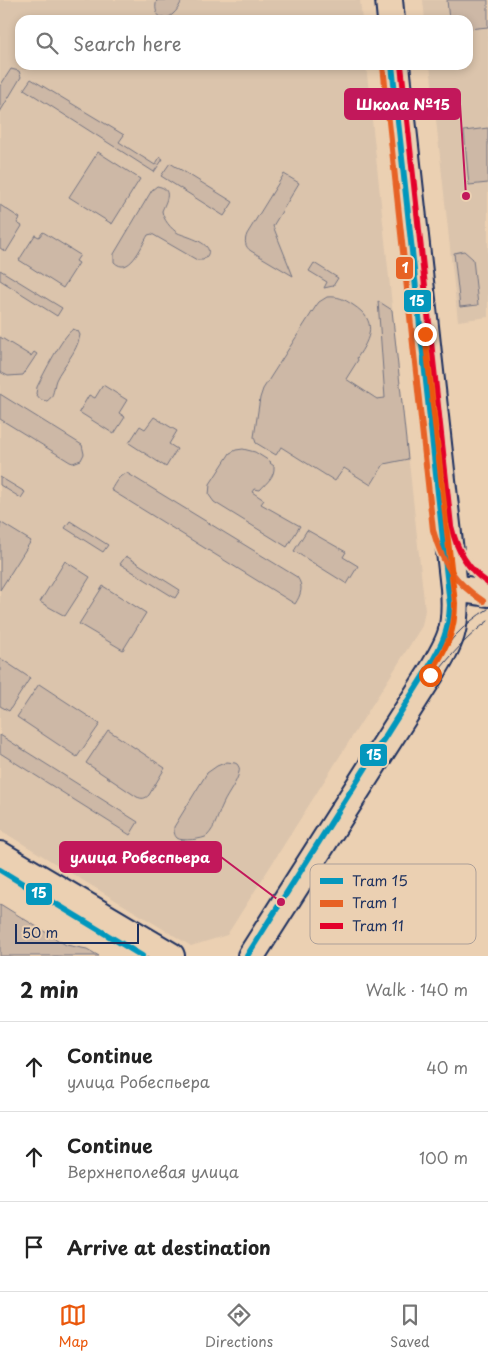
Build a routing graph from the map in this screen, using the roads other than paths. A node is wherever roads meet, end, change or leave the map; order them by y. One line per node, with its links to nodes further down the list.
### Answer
1 (389, 0): 2 (street)
2 (390, 15)
3 (397, 70): 4 (street)
4 (454, 588): 5 (street); 8 (street)
5 (488, 593)
6 (0, 854): 7 (street)
7 (171, 956)
8 (251, 956)

